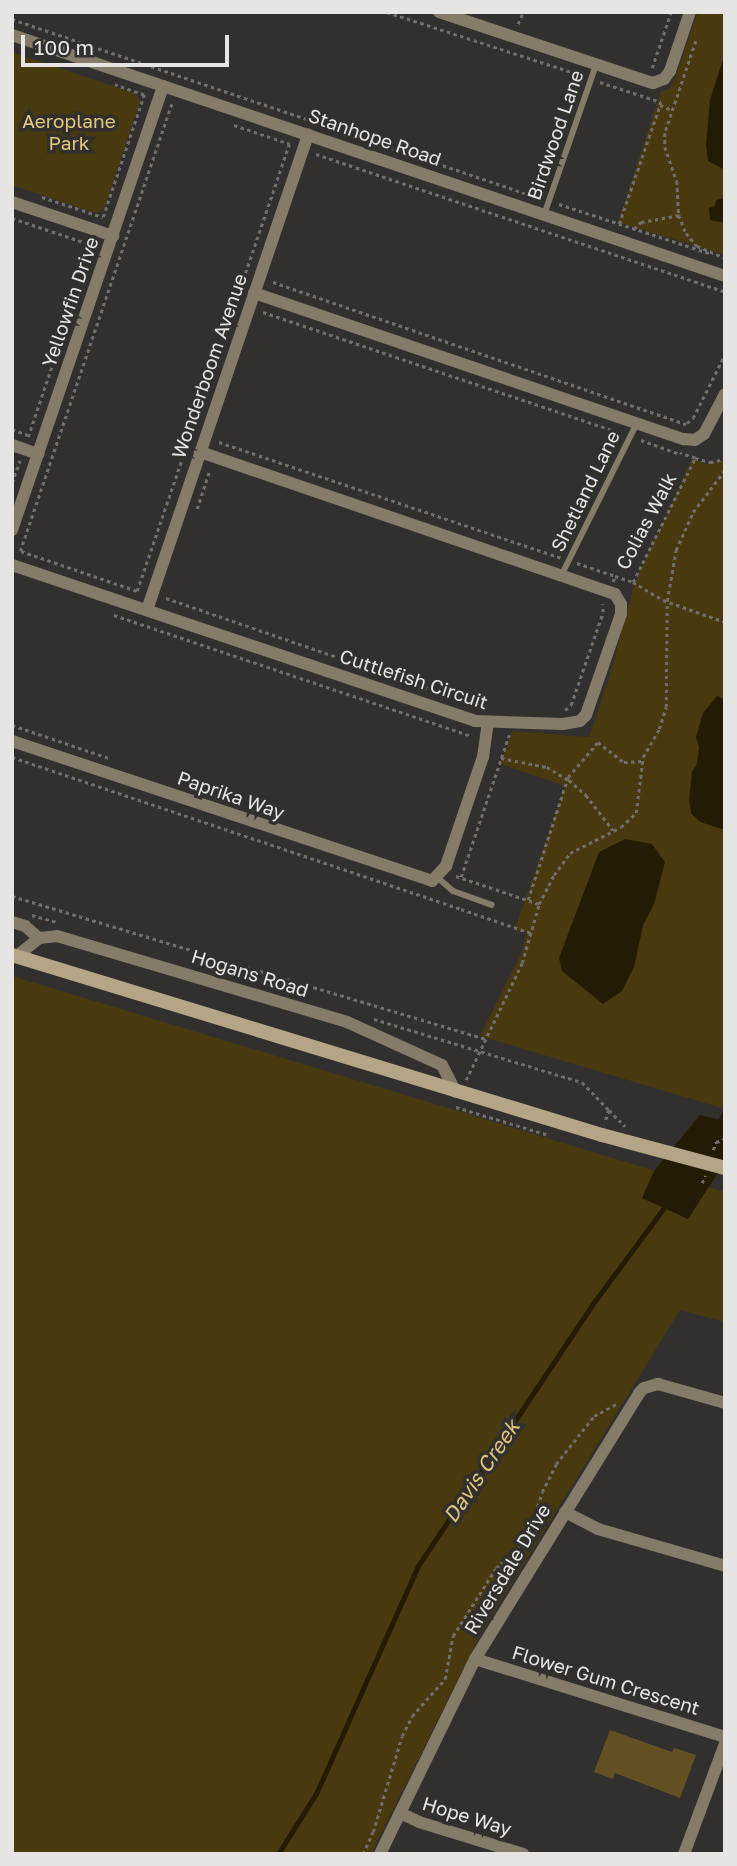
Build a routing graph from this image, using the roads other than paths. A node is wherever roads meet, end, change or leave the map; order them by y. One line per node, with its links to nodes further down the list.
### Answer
1 (439, 12): 4 (street)
2 (690, 12): 4 (street)
3 (12, 34): 5 (street, Stanhope Road)
4 (596, 65): 8 (lane, Birdwood Lane)
5 (163, 86): 6 (street, Stanhope Road); 9 (street, Yellowfin Drive)
6 (308, 135): 8 (street, Stanhope Road); 11 (street, Wonderboom Avenue)
7 (12, 202): 9 (street)
8 (544, 215): 10 (street, Stanhope Road)
9 (113, 236): 16 (street, Yellowfin Drive)
10 (725, 276)
11 (254, 293): 13 (street); 15 (street, Wonderboom Avenue)
12 (725, 394): 13 (street)
13 (637, 423): 19 (lane, Shetland Lane)
14 (18, 447): 16 (street)
15 (200, 452): 19 (street); 20 (street, Wonderboom Avenue)
16 (38, 454): 17 (street, Yellowfin Drive)
17 (12, 530)
18 (12, 565): 20 (street, Cuttlefish Circuit)
19 (562, 574): 21 (street, Cuttlefish Circuit)
20 (147, 610): 21 (street, Cuttlefish Circuit)
21 (488, 723): 23 (street)
22 (12, 741): 23 (street, Paprika Way)
23 (441, 875): 24 (lane, Paprika Way)
24 (492, 905)
25 (12, 922): 26 (street)
26 (39, 938): 27 (street); 28 (street, Hogans Road)
27 (15, 956): 28 (street)
28 (456, 1100): 29 (street, bridge)
29 (725, 1168)
30 (725, 1403): 31 (street, Riversdale Drive)
31 (565, 1512): 32 (street); 33 (street, Riversdale Drive)
32 (725, 1566)
33 (475, 1659): 34 (street, Flower Gum Crescent); 36 (street, Riversdale Drive)
34 (725, 1737)
35 (725, 1744): 39 (street)
36 (400, 1813): 37 (street, Riversdale Drive); 38 (street, Hope Way)
37 (380, 1854)
38 (523, 1854)
39 (684, 1854)

